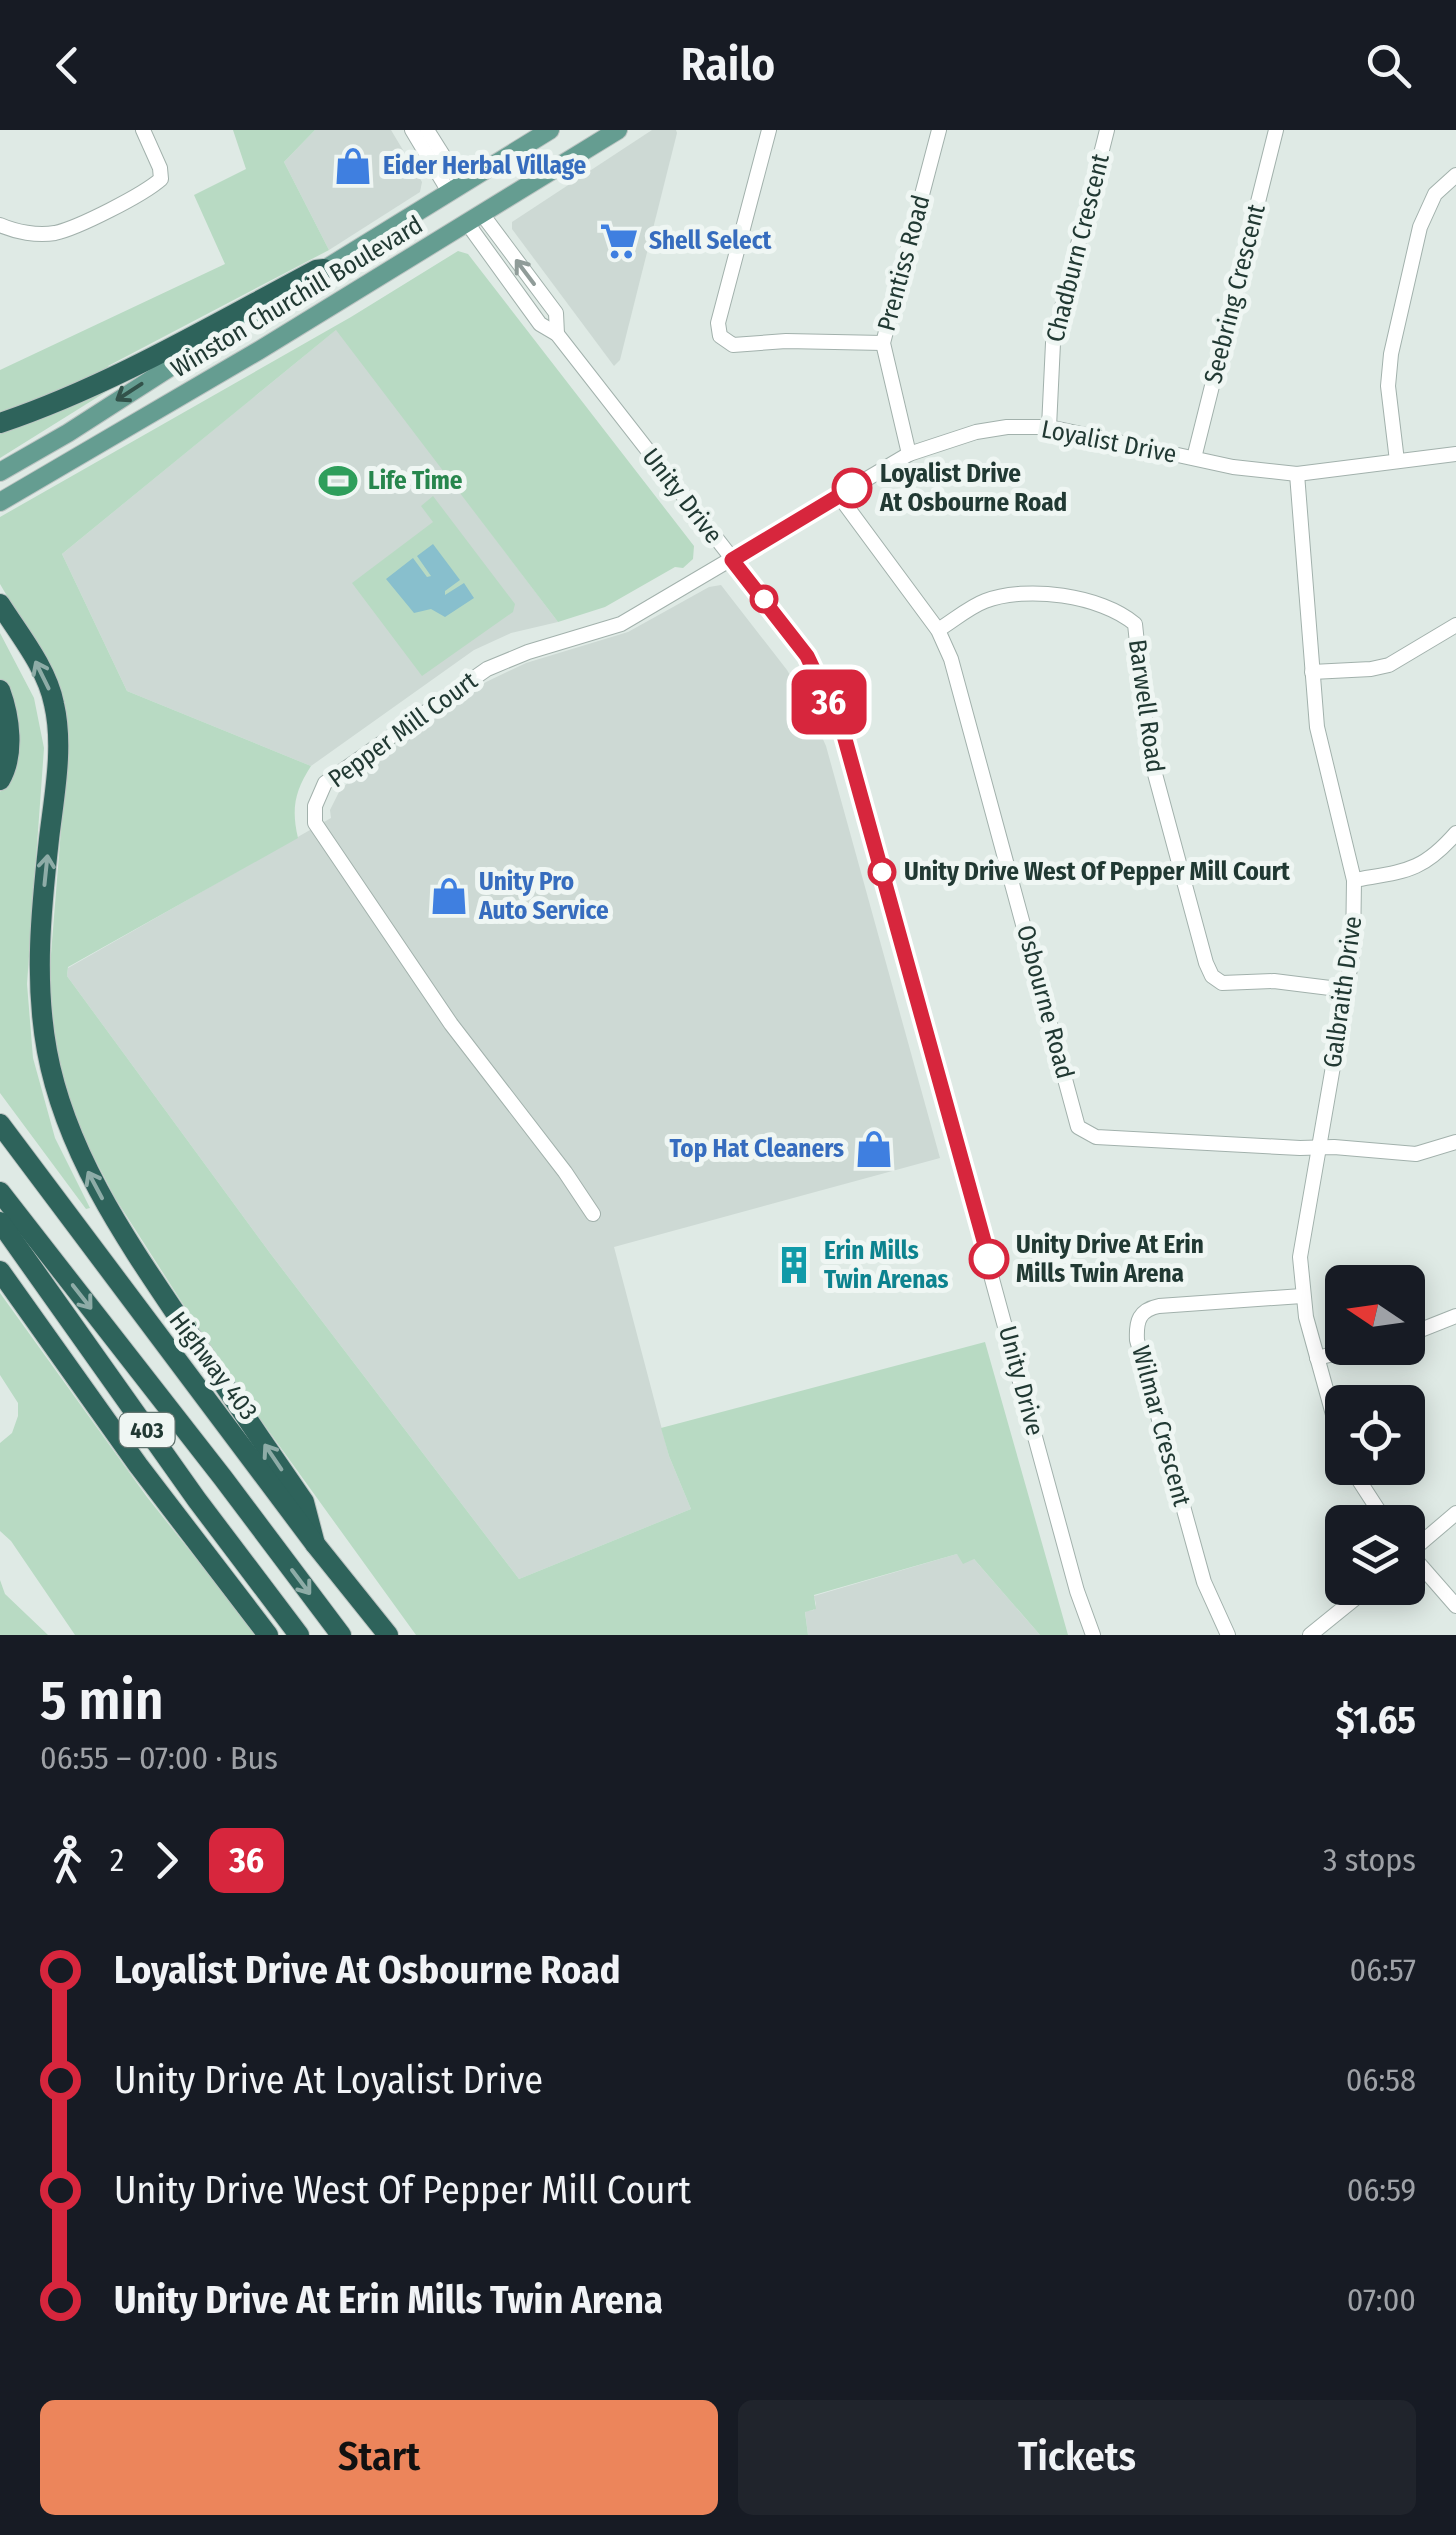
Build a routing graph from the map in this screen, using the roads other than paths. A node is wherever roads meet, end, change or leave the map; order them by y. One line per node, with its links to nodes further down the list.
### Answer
1 (143, 130): 13 (street)
2 (412, 130): 11 (street)
3 (427, 130): 11 (street)
4 (550, 130): 11 (main road, Winston Churchill Boulevard)
5 (618, 130): 12 (main road, Winston Churchill Boulevard)
6 (769, 130): 15 (street)
7 (939, 130): 15 (street, Prentiss Road)
8 (1107, 130): 17 (street, Chadburn Crescent)
9 (1276, 130): 20 (street, Seebring Crescent)
10 (1456, 174): 21 (street)
11 (455, 188): 12 (main road); 14 (main road, Winston Churchill Boulevard)
12 (474, 218): 25 (main road, Winston Churchill Boulevard); 26 (street, Unity Drive)
13 (0, 225)
14 (324, 269): 16 (highway); 22 (main road, Winston Churchill Boulevard, one-way to 22)
15 (883, 343): 18 (street, Prentiss Road)
16 (0, 423)
17 (1050, 427): 18 (street, Loyalist Drive); 20 (street, Loyalist Drive)
18 (909, 454): 24 (street, Loyalist Drive)
19 (1456, 454): 21 (street, Loyalist Drive)
20 (1194, 458): 23 (street, Loyalist Drive)
21 (1397, 462): 23 (street, Loyalist Drive)
22 (0, 472)
23 (1298, 474): 30 (street, Galbraith Drive)
24 (839, 496): 26 (street, Loyalist Drive); 29 (street, Osbourne Road)
25 (0, 502)
26 (732, 560): 40 (street, Pepper Mill Court); 59 (street, Unity Drive)
27 (0, 604): 51 (highway, one-way to 27)
28 (1456, 626): 30 (street)
29 (938, 630): 35 (street, Barwell Road); 38 (street, Osbourne Road)
30 (1312, 672): 34 (street, Galbraith Drive)
31 (0, 690): 32 (highway)
32 (0, 780)
33 (1456, 833): 34 (street)
34 (1354, 880): 35 (street, Galbraith Drive)
35 (1346, 990): 38 (street, Galbraith Drive)
36 (0, 1124): 51 (highway, Highway 403 / 403)
37 (1456, 1142): 38 (street, Osbourne Road)
38 (1319, 1147): 43 (street, Galbraith Drive)
39 (0, 1192): 57 (highway, one-way to 57)
40 (593, 1214)
41 (0, 1222): 56 (highway, 403)
42 (0, 1271): 55 (highway)
43 (1302, 1296): 47 (street, Galbraith Drive); 60 (street, Wilmar Crescent)
44 (1456, 1316): 45 (street)
45 (1425, 1328)
46 (1325, 1356): 47 (street)
47 (1318, 1358): 48 (street, Galbraith Drive)
48 (1325, 1385)
49 (1456, 1514): 50 (street)
50 (1425, 1539)
51 (315, 1544): 58 (highway, Highway 403 / 403)
52 (1425, 1572): 54 (street)
53 (1347, 1605): 61 (street)
54 (1456, 1606)
55 (268, 1635)
56 (298, 1635)
57 (341, 1635)
58 (388, 1635)
59 (1092, 1635)
60 (1228, 1635)
61 (1310, 1635)

